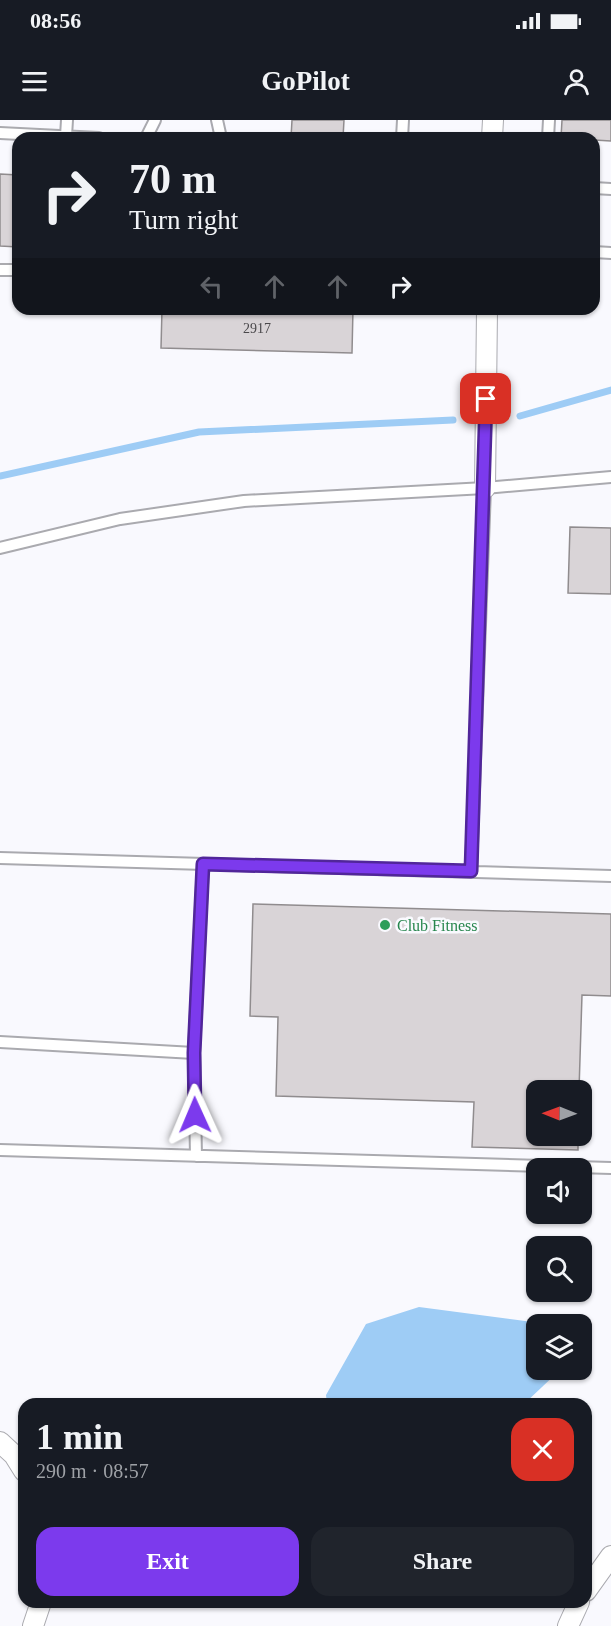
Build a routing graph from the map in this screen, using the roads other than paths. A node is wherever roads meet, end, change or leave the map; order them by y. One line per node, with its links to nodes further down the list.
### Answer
1 (487, 315): 3 (street)
2 (611, 477): 3 (lane)
3 (485, 488): 4 (lane); 7 (lane)
4 (0, 548)
5 (0, 858): 6 (lane)
6 (203, 864): 7 (lane); 10 (lane)
7 (471, 871): 8 (lane)
8 (611, 876)
9 (0, 1042): 10 (lane)
10 (194, 1053): 12 (lane)
11 (0, 1150): 12 (lane)
12 (196, 1156): 13 (lane)
13 (611, 1168)
14 (0, 1442): 15 (street)
15 (18, 1461)
16 (611, 1556): 17 (street)
17 (592, 1582)
18 (39, 1608): 20 (street)
19 (576, 1608): 21 (street)
20 (33, 1626)
21 (568, 1626)

